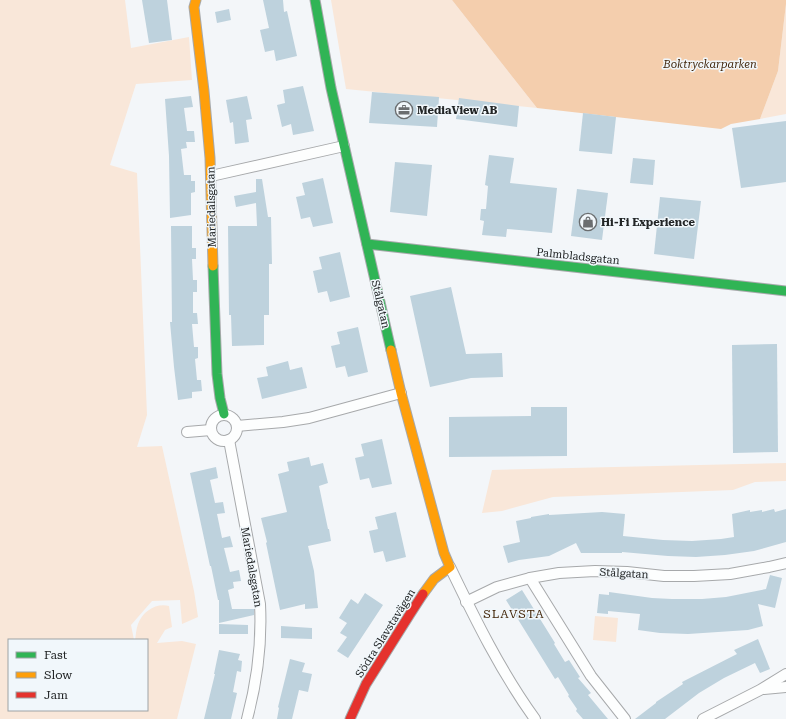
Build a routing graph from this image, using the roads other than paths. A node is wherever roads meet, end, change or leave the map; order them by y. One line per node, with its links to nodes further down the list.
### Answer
1 (196, 0): 4 (street, Mariedalsgatan)
2 (315, 0): 3 (street, Stålgatan)
3 (344, 146): 4 (street); 5 (street, Stålgatan)
4 (211, 176): 8 (street, Mariedalsgatan)
5 (367, 244): 6 (street, Palmbladsgatan); 7 (street, Stålgatan)
6 (786, 291)
7 (401, 393): 9 (street); 14 (street, Stålgatan)
8 (224, 414): 9 (street); 10 (street)
9 (237, 426): 12 (street)
10 (211, 430): 11 (street); 12 (street)
11 (187, 432)
12 (229, 440): 20 (street, Mariedalsgatan)
13 (786, 563): 15 (street, Stålgatan)
14 (450, 567): 16 (street, Stålgatan); 21 (street, Södra Slavstavägen)
15 (530, 578): 16 (street, Stålgatan); 23 (street)
16 (466, 602): 22 (street, Stålgatan)
17 (786, 674): 19 (street)
18 (786, 687): 19 (street)
19 (760, 690): 24 (street)
20 (247, 719)
21 (350, 719)
22 (535, 719)
23 (625, 719)
24 (703, 719)

